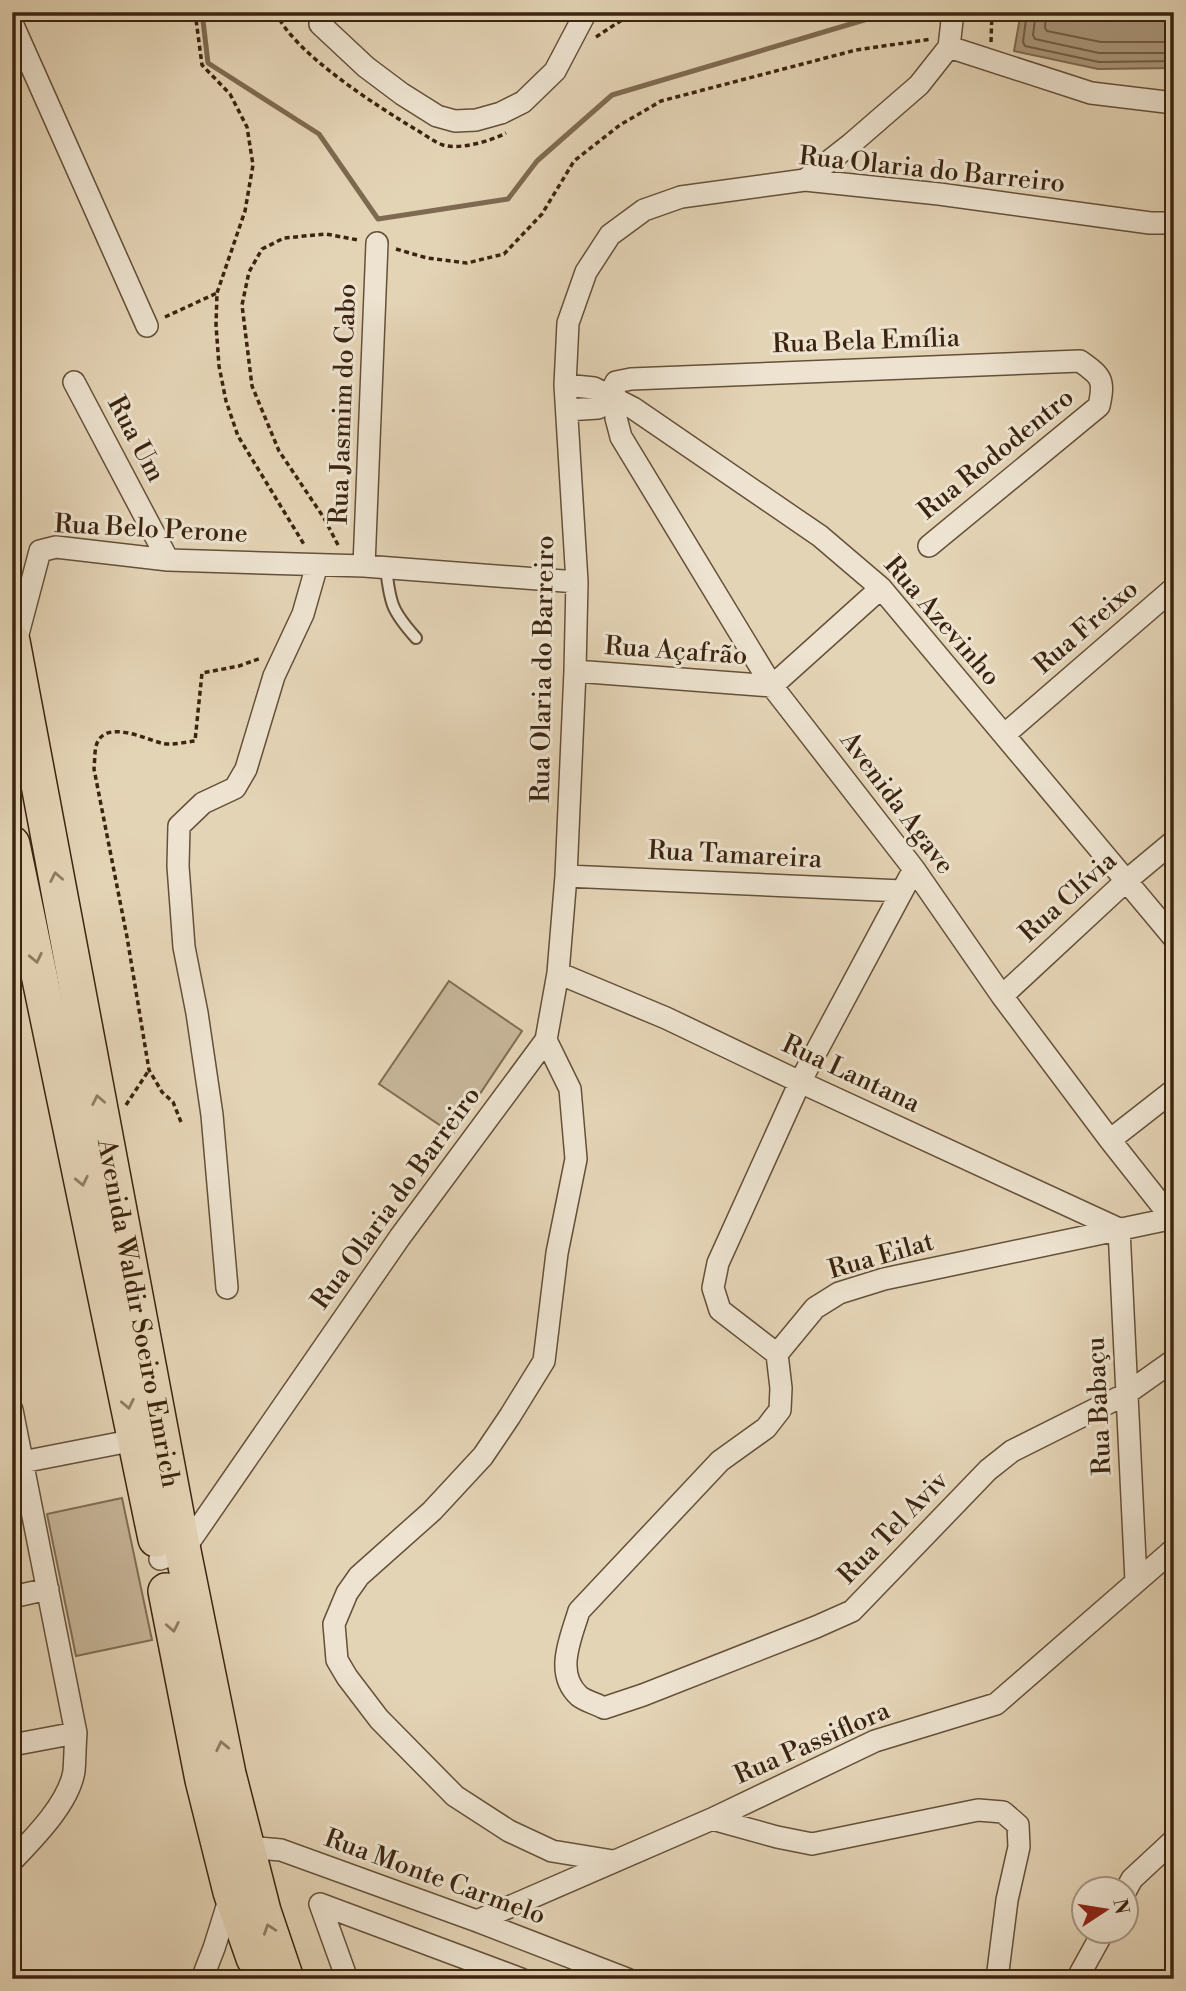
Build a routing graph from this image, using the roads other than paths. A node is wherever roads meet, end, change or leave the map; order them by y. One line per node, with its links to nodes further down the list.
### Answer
1 (586, 12): 3 (street)
2 (12, 23): 9 (street)
3 (320, 24)
4 (951, 31): 5 (street); 6 (street)
5 (1174, 103)
6 (805, 180): 7 (street, Rua Olaria do Barreiro); 11 (street, Rua Olaria do Barreiro)
7 (1174, 223)
8 (377, 243): 18 (street, Rua Jasmim do Cabo)
9 (147, 326)
10 (74, 382): 16 (street, Rua Um)
11 (565, 385): 12 (street, Rua Azevinho); 14 (street, Rua Olaria do Barreiro)
12 (615, 398): 13 (street, Rua Bela Emília); 14 (street); 21 (street, Rua Azevinho); 26 (street, Avenida Agave)
13 (1100, 406): 15 (street, Rua Rododentro)
14 (567, 410): 20 (street, Rua Olaria do Barreiro)
15 (929, 546)
16 (168, 560): 17 (street, Rua Belo Perone); 24 (street, Rua Belo Perone)
17 (317, 565): 18 (street, Rua Belo Perone); 44 (street)
18 (356, 566): 19 (street, Rua Belo Perone)
19 (386, 568): 20 (street, Rua Belo Perone); 23 (lane)
20 (577, 582): 25 (street, Rua Olaria do Barreiro)
21 (881, 588): 26 (street); 27 (street, Rua Azevinho)
22 (1174, 588): 27 (street, Rua Freixo)
23 (416, 638)
24 (13, 645): 28 (main road, Avenida Waldir Soeiro Emrich)
25 (575, 671): 26 (street, Rua Açafrão); 32 (street, Rua Olaria do Barreiro)
26 (772, 685): 31 (street, Avenida Agave)
27 (1004, 736): 33 (street, Rua Azevinho)
28 (22, 751): 52 (main road, Avenida Waldir Soeiro Emrich, one-way to 28)
29 (1174, 842): 33 (street, Rua Clívia)
30 (13, 848): 49 (main road, Avenida Waldir Soeiro Emrich, one-way to 49)
31 (914, 869): 34 (street); 37 (street, Avenida Agave)
32 (566, 876): 34 (street, Rua Tamareira); 36 (street, Rua Olaria do Barreiro)
33 (1126, 881): 35 (street, Rua Azevinho); 37 (street, Rua Clívia)
34 (902, 891): 39 (street)
35 (1174, 938)
36 (558, 973): 38 (street, Rua Olaria do Barreiro); 39 (street, Rua Lantana)
37 (1002, 996): 41 (street, Avenida Agave)
38 (546, 1040): 52 (street, Rua Olaria do Barreiro); 62 (street)
39 (800, 1082): 43 (street, Rua Lantana); 45 (street)
40 (1174, 1090): 41 (street)
41 (1110, 1140): 42 (street, Avenida Agave)
42 (1173, 1219): 43 (street, Rua Eilat)
43 (1119, 1229): 45 (street, Rua Eilat); 47 (street, Rua Babaçu)
44 (227, 1288)
45 (777, 1354): 47 (street, Rua Tel Aviv)
46 (1174, 1360): 47 (street, Rua Tel Aviv)
47 (1126, 1394): 53 (street, Rua Babaçu)
48 (12, 1410): 50 (street)
49 (135, 1440): 50 (street); 52 (main road, Avenida Waldir Soeiro Emrich)
50 (18, 1463): 54 (street)
51 (1174, 1549): 53 (street, Rua Passiflora)
52 (171, 1555): 60 (main road, Avenida Waldir Soeiro Emrich)
53 (1136, 1581): 58 (street, Rua Passiflora)
54 (48, 1589): 55 (street); 56 (street)
55 (12, 1597)
56 (76, 1733): 57 (street); 61 (street)
57 (12, 1745)
58 (712, 1819): 62 (street, Rua Passiflora); 74 (street)
59 (1174, 1840): 63 (street)
60 (234, 1851): 64 (main road, Avenida Waldir Soeiro Emrich); 65 (street, Rua Monte Carmelo); 70 (main road, Avenida Waldir Soeiro Emrich, one-way to 60)
61 (12, 1861)
62 (613, 1861): 65 (street, Rua Passiflora)
63 (1135, 1876)
64 (231, 1892): 68 (street); 69 (main road, Avenida Waldir Soeiro Emrich)
65 (477, 1922): 66 (street, Rua Monte Carmelo)
66 (537, 1944): 72 (street); 73 (street, Rua Monte Carmelo)
67 (1095, 1946): 75 (street)
68 (202, 1979)
69 (261, 1979)
70 (286, 1979)
71 (347, 1979): 72 (street)
72 (523, 1979)
73 (627, 1979)
74 (997, 1979)
75 (1077, 1979)

